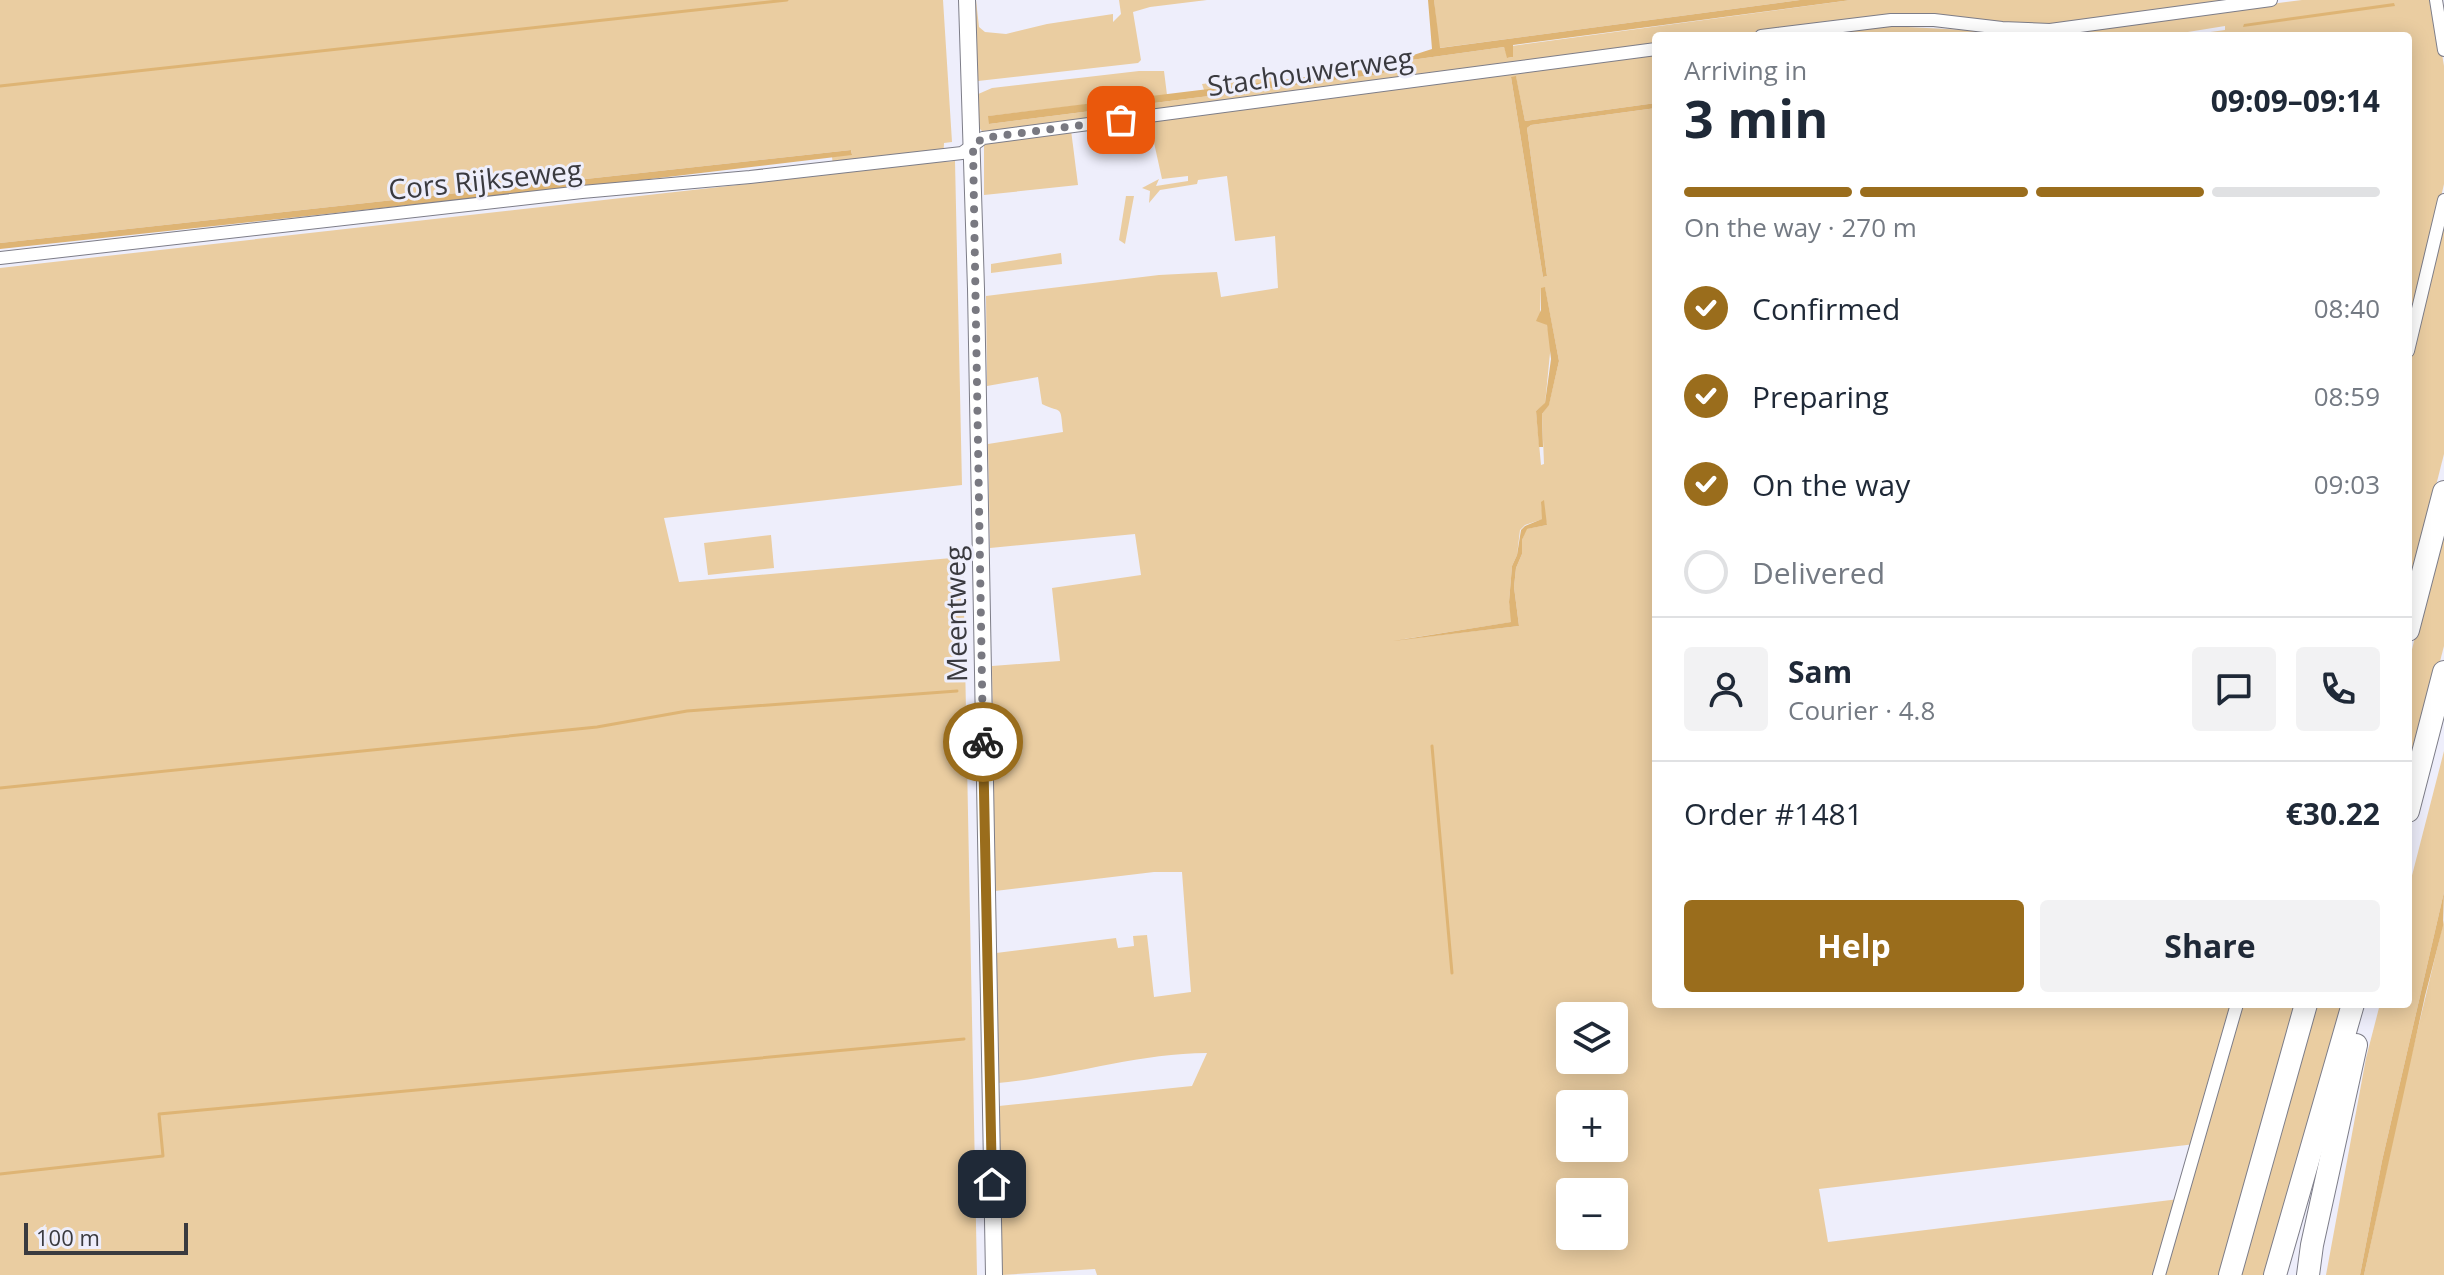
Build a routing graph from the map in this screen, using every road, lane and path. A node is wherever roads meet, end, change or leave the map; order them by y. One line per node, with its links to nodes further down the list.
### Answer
1 (967, 0): 7 (street, Meentweg)
2 (2271, 0): 4 (street)
3 (2436, 0): 6 (street)
4 (1794, 32)
5 (1652, 50): 7 (street, Stachouwerweg)
6 (2444, 50)
7 (973, 146): 9 (street, Cors Rijkseweg); 19 (street, Meentweg)
8 (2444, 200): 10 (street)
9 (0, 258)
10 (2412, 334)
11 (2444, 492): 12 (highway)
12 (2412, 615)
13 (2444, 672): 14 (highway)
14 (2412, 796)
15 (2236, 1008): 20 (street)
16 (2305, 1008): 21 (highway)
17 (2352, 1008): 22 (highway)
18 (2364, 1008): 23 (highway)
19 (994, 1275)
20 (2159, 1275)
21 (2230, 1275)
22 (2275, 1275)
23 (2308, 1275)

